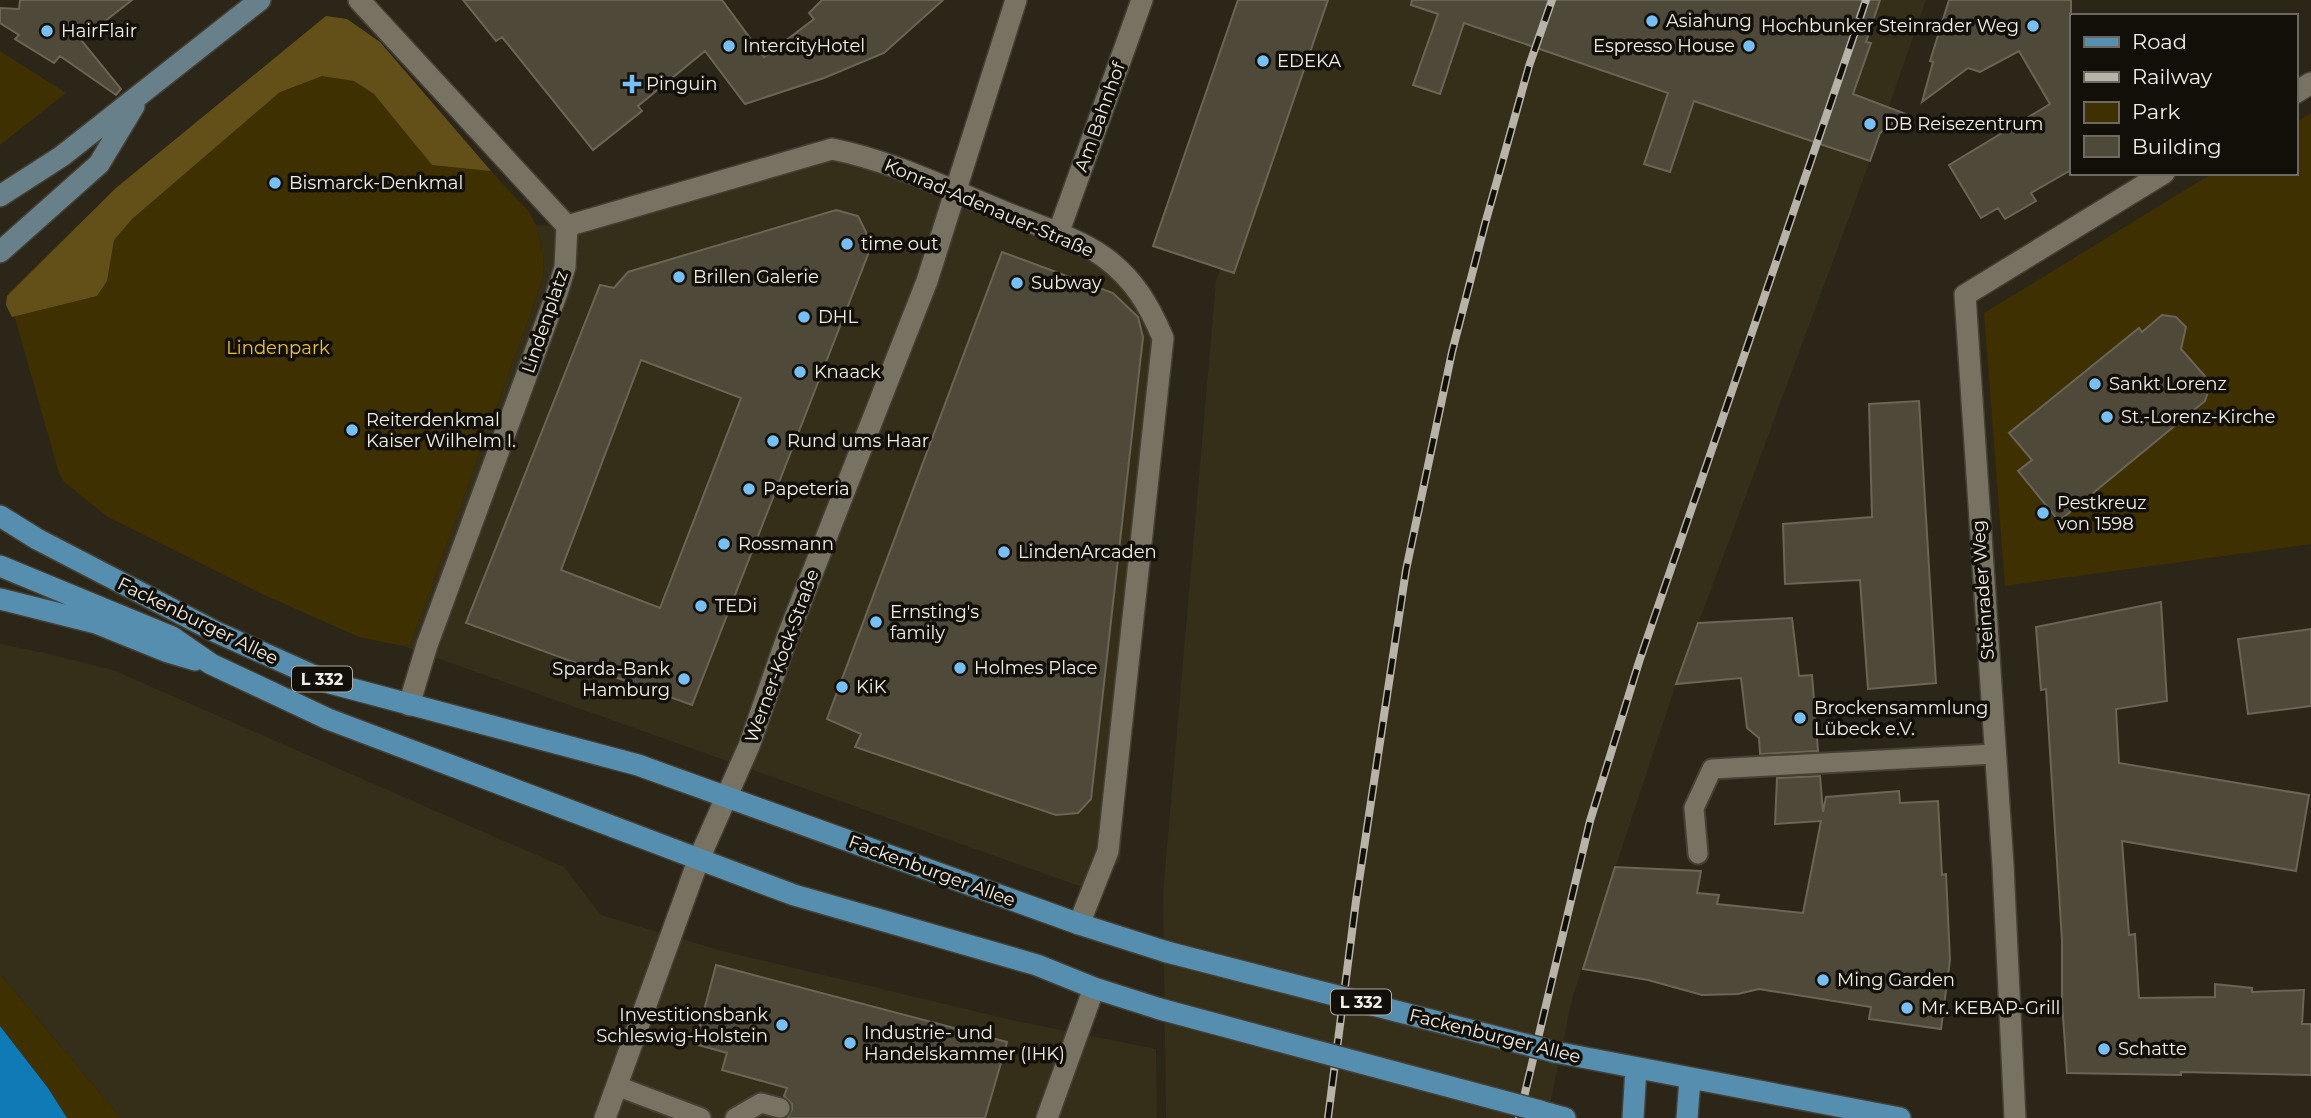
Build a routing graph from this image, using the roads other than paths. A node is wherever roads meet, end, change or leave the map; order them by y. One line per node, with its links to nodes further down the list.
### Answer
1 (260, 0): 5 (street)
2 (359, 0): 9 (street)
3 (1016, 0): 7 (street)
4 (1142, 0): 10 (street, Am Bahnhof)
5 (140, 95): 8 (street); 11 (street)
6 (2161, 175): 17 (street, Steinrader Weg)
7 (956, 192): 9 (street, Konrad-Adenauer-Straße); 10 (street, Konrad-Adenauer-Straße); 18 (street, Werner-Kock-Straße)
8 (0, 196)
9 (567, 226): 16 (street, Lindenplatz)
10 (1058, 234): 21 (street, Konrad-Adenauer-Straße)
11 (0, 251)
12 (0, 516): 16 (main road, Fackenburger Allee / L 332)
13 (0, 566): 15 (main road, Fackenburger Allee / L 332)
14 (0, 599): 15 (main road)
15 (211, 664): 20 (main road, Fackenburger Allee / L 332)
16 (409, 705): 18 (main road, Fackenburger Allee / L 332)
17 (1994, 754): 19 (lane); 35 (street, Steinrader Weg)
18 (726, 798): 20 (street, Werner-Kock-Straße); 21 (main road, Fackenburger Allee / L 332)
19 (1698, 854)
20 (698, 860): 22 (main road, Fackenburger Allee / L 332); 25 (street, Werner-Kock-Straße)
21 (1079, 924): 23 (main road, Fackenburger Allee / L 332, bridge)
22 (1094, 988): 30 (street); 31 (main road, Fackenburger Allee / L 332, bridge)
23 (1636, 1068): 24 (main road, Fackenburger Allee / L 332); 32 (main road)
24 (1690, 1079): 33 (main road); 34 (main road, Fackenburger Allee / L 332)
25 (617, 1086): 27 (street, Werner-Kock-Straße); 28 (lane)
26 (780, 1108): 29 (lane)
27 (606, 1118)
28 (701, 1118)
29 (734, 1118)
30 (1047, 1118)
31 (1564, 1118)
32 (1633, 1118)
33 (1687, 1118)
34 (1900, 1118)
35 (2015, 1118)

